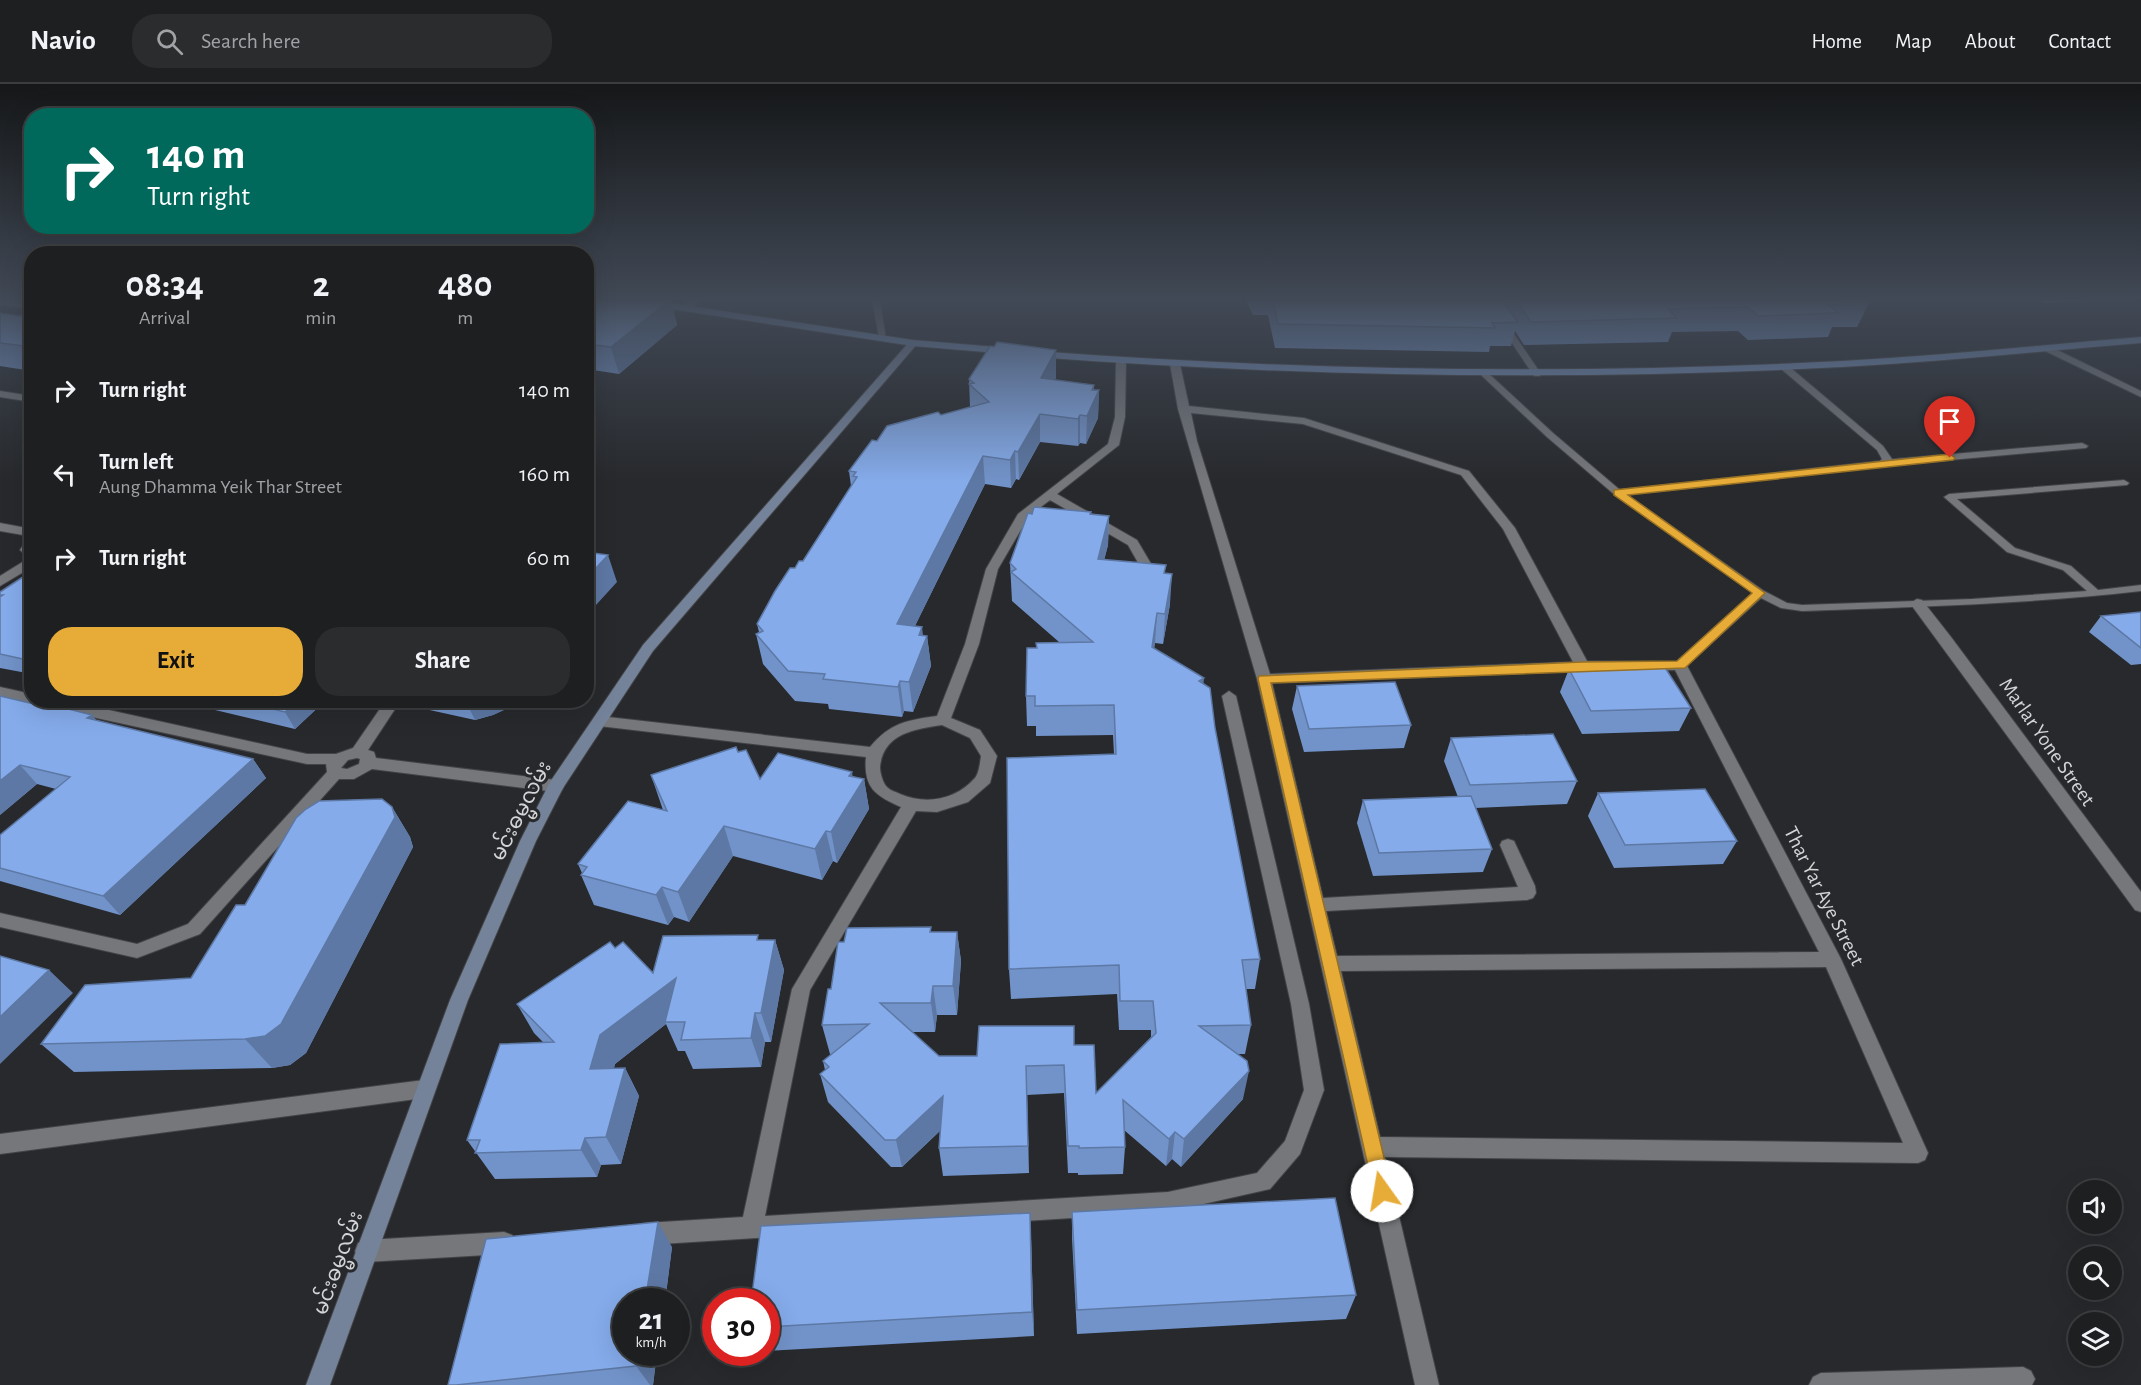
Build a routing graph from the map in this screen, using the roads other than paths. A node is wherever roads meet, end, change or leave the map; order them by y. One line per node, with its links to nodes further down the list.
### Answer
1 (898, 361): 38 (main road, မင်းဓမ္မလမ်း)
2 (1118, 361): 3 (main road)
3 (1121, 361): 7 (main road); 19 (street)
4 (1528, 361): 10 (lane)
5 (1885, 361): 8 (main road)
6 (2072, 361): 12 (lane)
7 (1174, 364): 9 (main road); 14 (street)
8 (1783, 366): 10 (main road); 16 (lane)
9 (1484, 374): 10 (main road); 18 (lane)
10 (1537, 374)
11 (0, 394): 13 (street)
12 (2141, 394)
13 (24, 398)
14 (1183, 409): 30 (street); 31 (street)
15 (2082, 446): 16 (street)
16 (1883, 463): 18 (lane)
17 (2124, 483): 27 (lane)
18 (1618, 493): 26 (lane)
19 (1048, 494): 23 (street); 37 (street)
20 (0, 527): 21 (street)
21 (24, 532)
22 (24, 566): 24 (street)
23 (1154, 579)
24 (0, 582)
25 (2141, 588): 27 (lane)
26 (1760, 593): 28 (lane); 29 (lane)
27 (2097, 594): 28 (lane)
28 (1917, 603): 46 (street, Marlar Yone Street)
29 (1680, 665): 30 (street); 48 (street, Thar Yar Aye Street)
30 (1582, 666): 31 (street)
31 (1264, 679): 45 (street)
32 (0, 692): 34 (street)
33 (1229, 696): 53 (street)
34 (24, 697)
35 (75, 708): 41 (street)
36 (390, 708): 40 (street)
37 (943, 720): 39 (street); 43 (street)
38 (598, 721): 39 (street); 42 (main road, မင်းဓမ္မလမ်း)
39 (874, 753): 43 (street)
40 (363, 758): 41 (street); 42 (street)
41 (337, 766): 47 (street)
42 (556, 786): 50 (main road, မင်းဓမ္မလမ်း)
43 (911, 805): 53 (street)
44 (1508, 845): 45 (street)
45 (1316, 905): 49 (street)
46 (2141, 905)
47 (0, 920)
48 (1832, 959): 49 (street); 52 (street, Thar Yar Aye Street)
49 (1330, 964): 52 (street)
50 (424, 1089): 51 (street); 56 (main road, မင်းဓမ္မလမ်း)
51 (0, 1144)
52 (1372, 1147): 59 (street)
53 (752, 1227): 54 (street)
54 (624, 1235)
55 (518, 1242): 56 (street)
56 (366, 1251): 58 (main road, မင်းဓမ္မလမ်း)
57 (2023, 1379): 60 (street)
58 (318, 1385)
59 (1427, 1385)
60 (1821, 1385)

